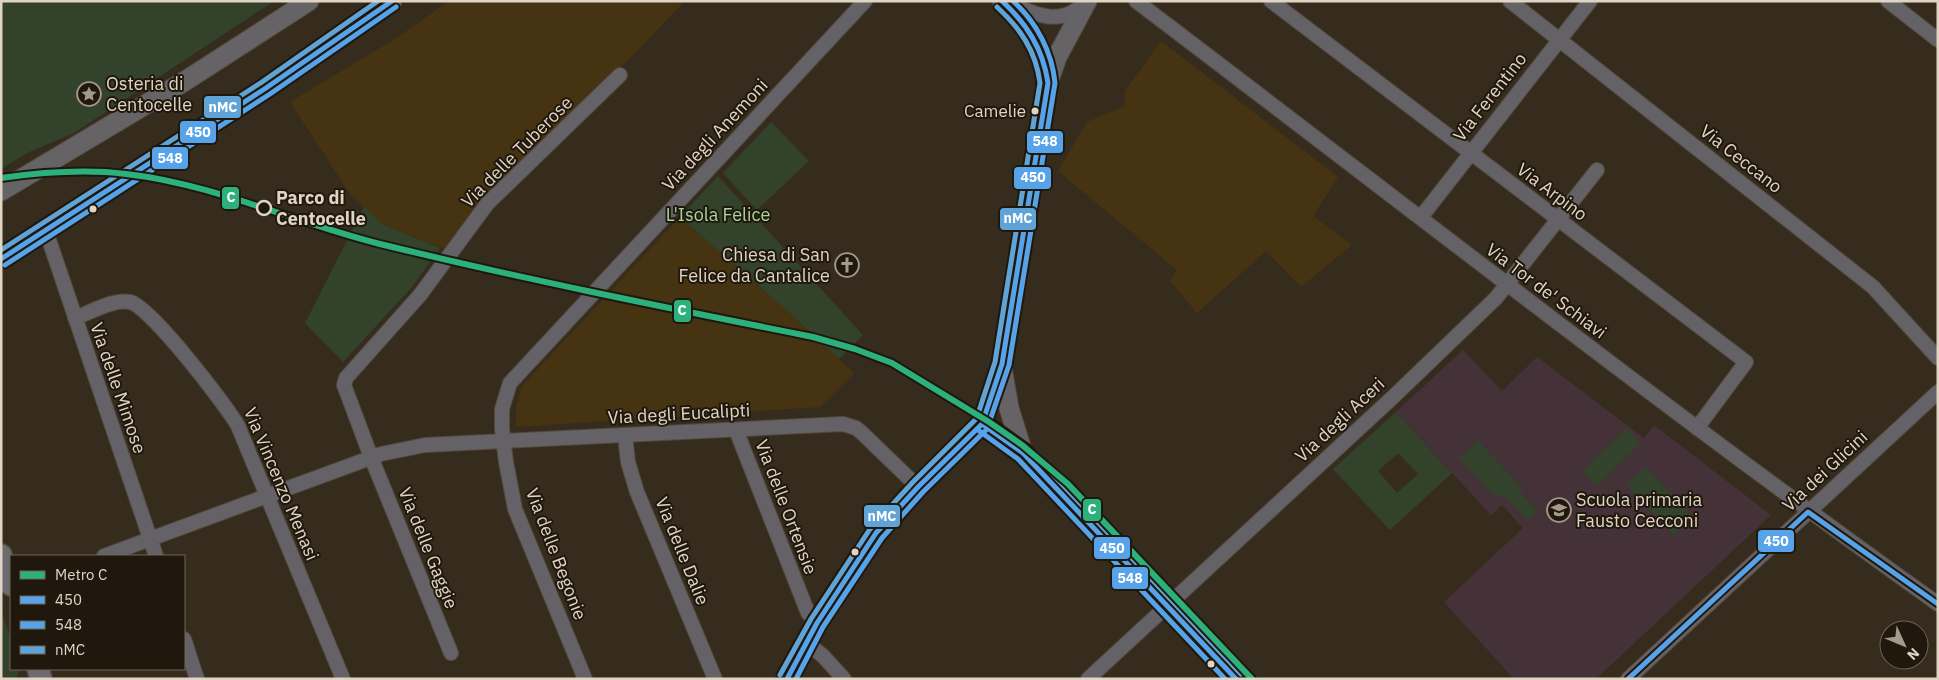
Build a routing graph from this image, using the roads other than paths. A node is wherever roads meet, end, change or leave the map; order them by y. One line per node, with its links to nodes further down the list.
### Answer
1 (308, 1): 18 (street)
2 (392, 1): 21 (street)
3 (865, 1): 32 (street, Via degli Anemoni)
4 (1002, 1): 15 (street)
5 (1006, 1): 11 (street)
6 (1136, 1): 19 (street, Via Tor de' Schiavi)
7 (1271, 1): 16 (street, Via Arpino)
8 (1510, 1): 12 (street, Via Ceccano)
9 (1590, 1): 12 (street, Via Ferentino)
10 (1888, 1): 13 (street)
11 (1084, 6): 15 (street)
12 (1560, 39): 16 (street, Via Ferentino); 25 (street, Via Ceccano)
13 (1938, 40)
14 (620, 75): 34 (street, Via delle Tuberose)
15 (1048, 83): 26 (street)
16 (1470, 154): 19 (street, Via Ferentino); 20 (street, Via Arpino)
17 (1596, 170): 20 (street, Via degli Aceri)
18 (1, 192)
19 (1421, 217): 23 (street, Via Tor de' Schiavi)
20 (1558, 220): 23 (street, Via degli Aceri); 29 (street, Via Arpino)
21 (46, 231): 22 (street); 24 (street, Via delle Mimose)
22 (1, 259)
23 (1507, 286): 29 (street, Via Tor de' Schiavi); 44 (street, Via degli Aceri)
24 (75, 318): 36 (street, Via Vincenzo Menasi); 38 (street, Via delle Mimose)
25 (1938, 358)
26 (1002, 364): 28 (street); 33 (street)
27 (1938, 392): 37 (street, Via dei Glicini)
28 (982, 424): 33 (street); 35 (street)
29 (1697, 428): 37 (street, Via Tor de' Schiavi)
30 (736, 430): 31 (street, Via degli Eucalipti); 35 (street, Via degli Eucalipti); 45 (street, Via delle Ortensie)
31 (625, 434): 32 (street, Via degli Eucalipti); 53 (street, Via delle Dalie)
32 (502, 441): 34 (street, Via degli Eucalipti); 52 (street, Via delle Begonie)
33 (1023, 453): 44 (street)
34 (371, 457): 36 (street, Via degli Eucalipti); 48 (street, Via delle Gaggie)
35 (918, 487): 45 (street)
36 (266, 496): 38 (street, Via degli Eucalipti); 51 (street, Via Vincenzo Menasi)
37 (1808, 512): 43 (street, Via Tor de' Schiavi); 49 (street, Via dei Glicini)
38 (150, 539): 40 (street, Via degli Eucalipti); 41 (street, Via delle Mimose)
39 (1, 555): 42 (main road)
40 (107, 555)
41 (156, 555)
42 (10, 582)
43 (1938, 604)
44 (1168, 605): 56 (street, Via degli Aceri); 57 (street)
45 (817, 623): 47 (street)
46 (185, 642): 50 (street)
47 (807, 643): 54 (street); 55 (street)
48 (451, 653)
49 (1633, 677)
50 (197, 679)
51 (343, 679)
52 (585, 679)
53 (714, 679)
54 (787, 679)
55 (844, 679)
56 (1088, 679)
57 (1236, 679)

